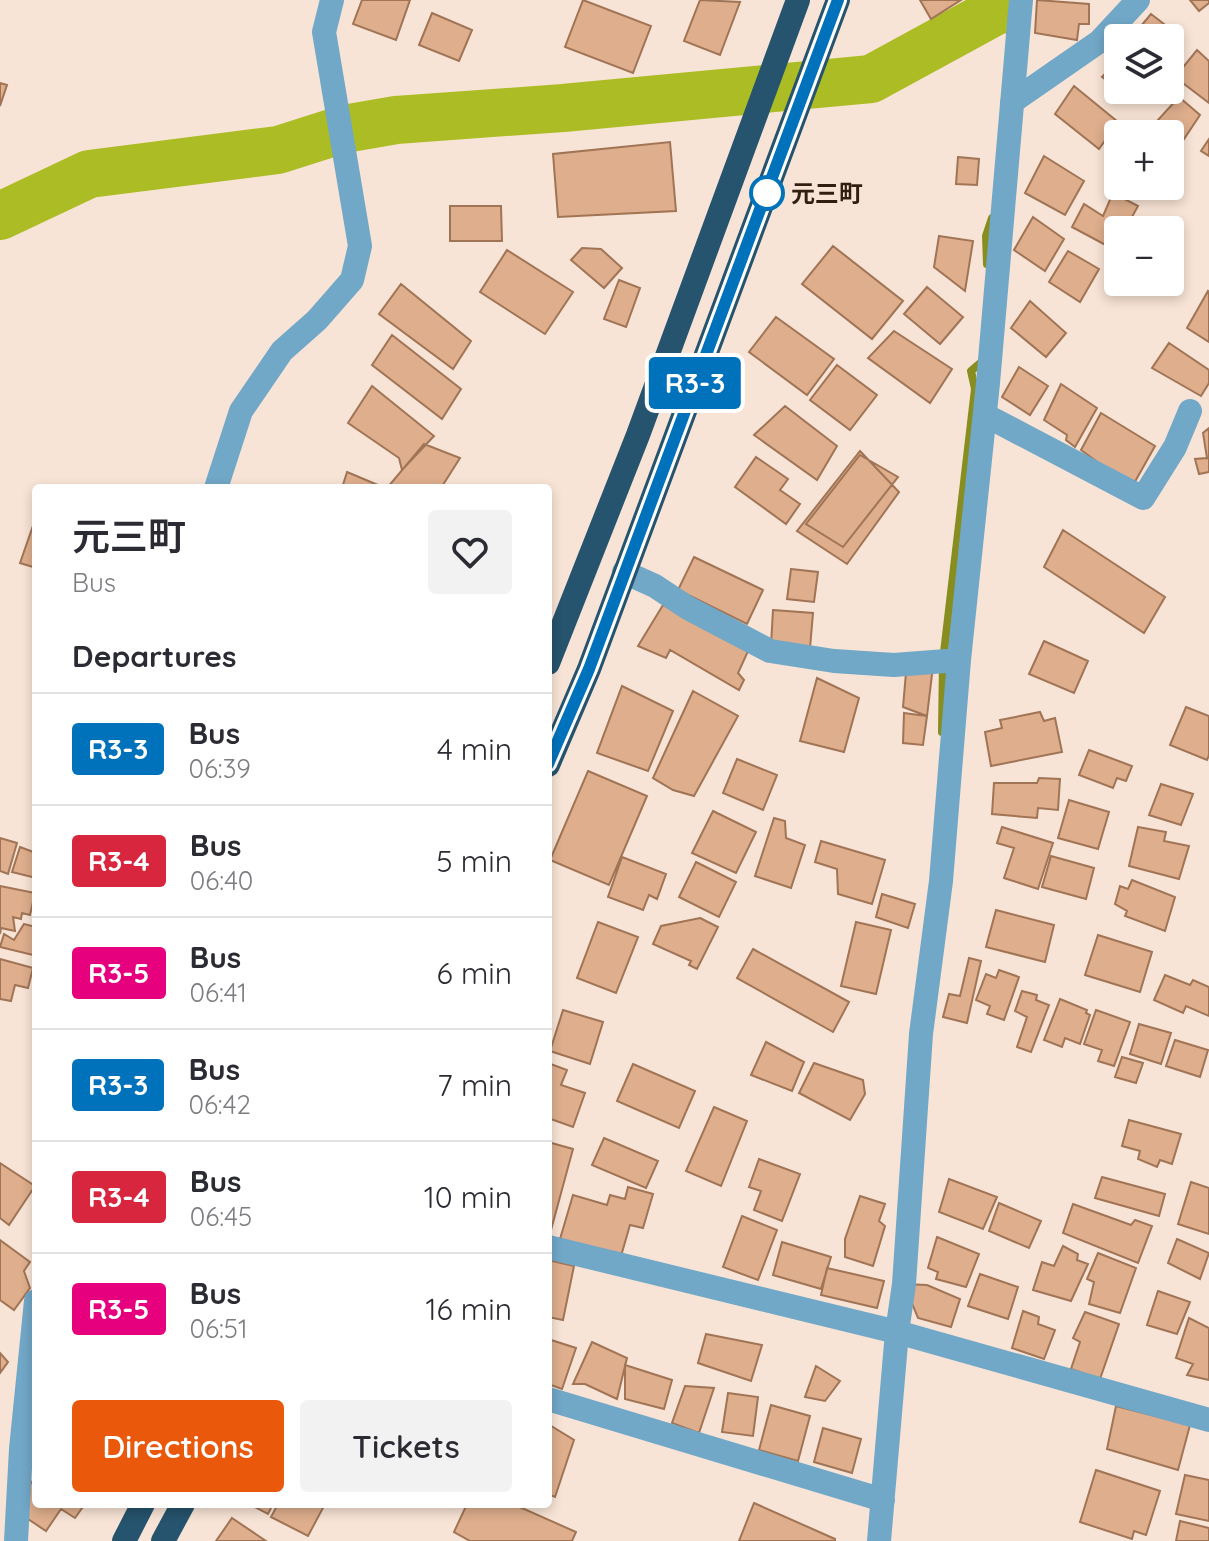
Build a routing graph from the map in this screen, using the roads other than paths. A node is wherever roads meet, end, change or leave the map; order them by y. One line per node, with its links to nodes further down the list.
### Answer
1 (332, 0): 9 (street)
2 (798, 0): 11 (highway)
3 (838, 0): 10 (highway)
4 (1021, 0): 6 (street)
5 (1138, 0): 6 (street)
6 (1012, 102): 8 (street)
7 (1190, 411): 8 (street)
8 (985, 415): 12 (street)
9 (217, 484)
10 (624, 572): 12 (street); 13 (highway)
11 (552, 653)
12 (959, 660): 15 (street)
13 (552, 756)
14 (552, 1248): 15 (street)
15 (897, 1332): 18 (street); 19 (street)
16 (32, 1340): 22 (street)
17 (552, 1400): 19 (street)
18 (1209, 1420)
19 (883, 1500): 25 (street)
20 (141, 1508): 23 (highway)
21 (181, 1508): 24 (highway)
22 (16, 1541)
23 (124, 1541)
24 (163, 1541)
25 (879, 1541)

